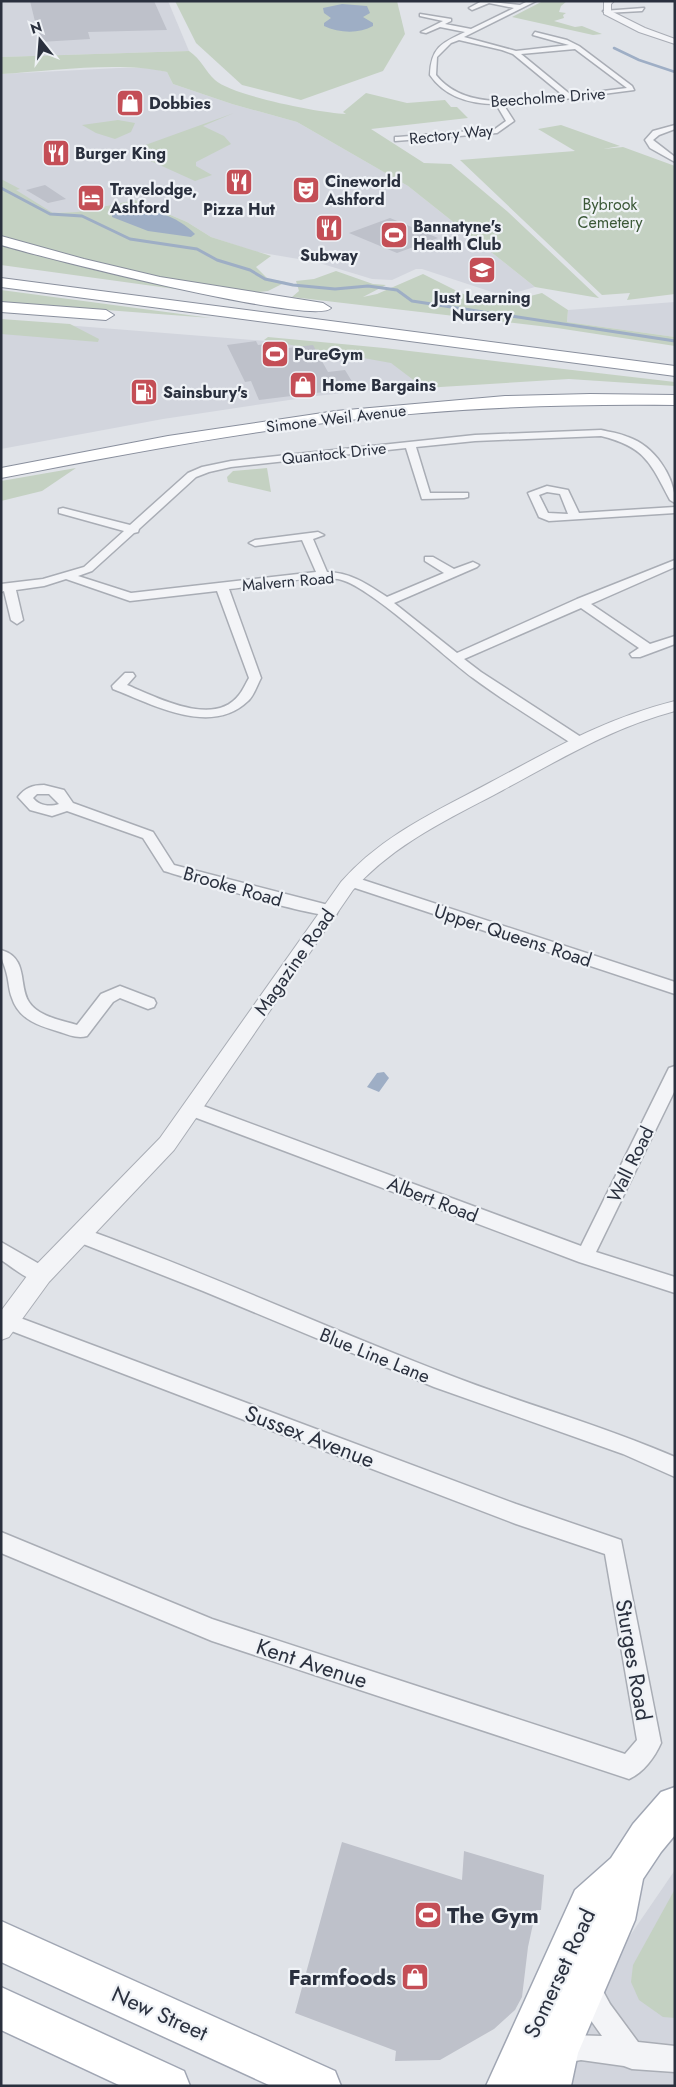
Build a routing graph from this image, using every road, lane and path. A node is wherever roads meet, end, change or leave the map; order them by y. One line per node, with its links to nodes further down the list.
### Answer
1 (533, 1): 4 (street, Beecholme Drive)
2 (610, 1): 7 (street)
3 (486, 2): 4 (street); 5 (street)
4 (520, 7): 10 (street, Beecholme Drive)
5 (472, 8)
6 (642, 9): 7 (street)
7 (606, 11): 14 (street)
8 (422, 15): 9 (street)
9 (439, 25): 10 (street); 11 (street)
10 (471, 31): 13 (street, Beecholme Drive)
11 (424, 32)
12 (535, 34): 15 (street, Beecholme Drive)
13 (459, 38): 16 (street); 18 (street, Beecholme Drive)
14 (675, 42)
15 (577, 47): 16 (street); 17 (street, Beecholme Drive)
16 (516, 53): 17 (street)
17 (570, 97): 18 (street, Beecholme Drive)
18 (499, 103): 20 (street, Rectory Way)
19 (675, 127): 23 (street)
20 (417, 138): 21 (street, Rectory Way); 22 (street)
21 (398, 139)
22 (406, 144)
23 (674, 159)
24 (1, 240): 28 (highway)
25 (1, 272): 32 (highway)
26 (1, 282): 33 (highway)
27 (1, 307): 29 (highway)
28 (342, 310)
29 (121, 316)
30 (160, 319): 33 (highway)
31 (464, 328): 32 (highway)
32 (498, 336): 34 (highway)
33 (476, 346): 35 (highway)
34 (675, 359)
35 (675, 371)
36 (675, 390): 39 (highway, Simone Weil Avenue)
37 (675, 400): 42 (highway, Simone Weil Avenue)
38 (410, 445): 41 (street, Quantock Drive); 43 (street); 48 (street, Quantock Drive)
39 (1, 459)
40 (675, 470): 41 (street)
41 (660, 471): 44 (street, Quantock Drive)
42 (1, 473)
43 (464, 495)
44 (675, 500)
45 (675, 510): 47 (street)
46 (63, 511): 48 (street)
47 (575, 517)
48 (134, 530): 56 (street, Quantock Drive)
49 (318, 535): 50 (street)
50 (306, 536): 51 (street); 57 (street)
51 (255, 543)
52 (429, 559): 55 (street)
53 (675, 563): 61 (street)
54 (473, 565): 55 (street)
55 (452, 574): 60 (street)
56 (68, 576): 58 (street, Malvern Road); 59 (street, Quantock Drive)
57 (323, 576): 58 (street, Malvern Road); 60 (street, Malvern Road)
58 (222, 587): 67 (street)
59 (5, 588): 62 (street)
60 (386, 602): 66 (street, Malvern Road)
61 (581, 602): 64 (street); 66 (street)
62 (17, 620)
63 (675, 640): 64 (street)
64 (648, 648): 65 (street)
65 (636, 654)
66 (455, 658): 69 (street, Malvern Road)
67 (129, 676)
68 (675, 706): 69 (street, Magazine Road)
69 (579, 742): 71 (street, Magazine Road)
70 (67, 806): 72 (street, Brooke Road)
71 (351, 881): 72 (street, Magazine Road); 74 (street, Upper Queens Road)
72 (331, 911): 77 (street, Magazine Road)
73 (1, 955): 75 (street)
74 (668, 986)
75 (148, 1003)
76 (675, 1072): 80 (street, Wall Road)
77 (192, 1109): 78 (street, Magazine Road); 80 (street, Albert Road)
78 (78, 1235): 81 (street, Magazine Road); 84 (street, Blue Line Lane)
79 (1, 1250): 81 (street)
80 (585, 1256): 82 (street, Albert Road)
81 (41, 1275): 83 (street, Magazine Road)
82 (675, 1285)
83 (4, 1326): 86 (street, Sussex Avenue)
84 (675, 1467)
85 (1, 1542): 87 (street, Kent Avenue)
86 (614, 1547): 87 (street, Sturges Road)
87 (629, 1767)
88 (675, 1806): 89 (main road, Somerset Road)
89 (625, 1872): 90 (main road, Somerset Road); 92 (main road, Somerset Road)
90 (572, 1940): 92 (street); 99 (main road, Somerset Road)
91 (1, 1941): 98 (main road, New Street)
92 (585, 1984): 94 (street); 96 (main road, Somerset Road)
93 (1, 2008): 97 (main road)
94 (632, 2056): 95 (street); 96 (street)
95 (675, 2059)
96 (554, 2069)
97 (169, 2086)
98 (320, 2086)
99 (507, 2086)

